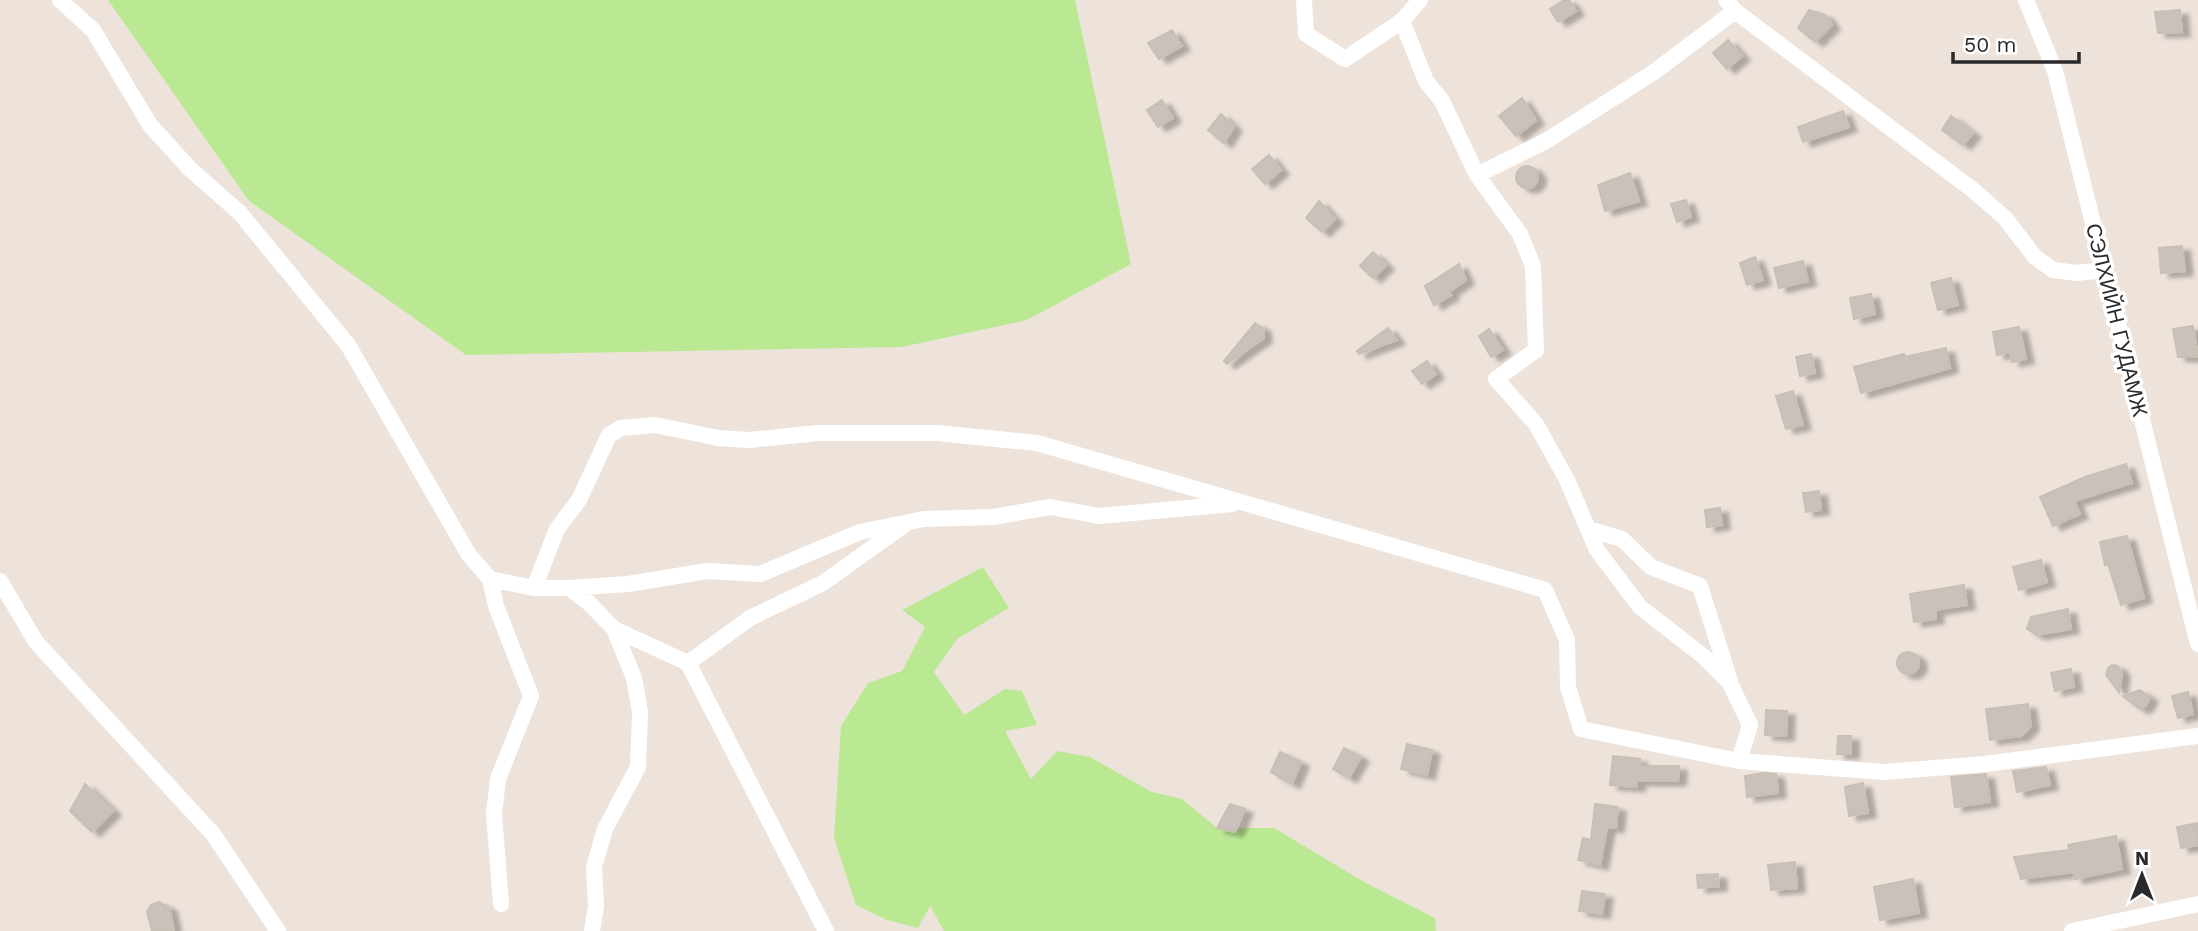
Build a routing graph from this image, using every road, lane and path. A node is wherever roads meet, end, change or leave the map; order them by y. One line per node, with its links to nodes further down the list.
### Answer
1 (60, 0): 12 (street)
2 (1304, 0): 6 (street)
3 (1420, 0): 6 (street)
4 (2026, 0): 8 (street, СЭЛХИЙН ГУДАМЖ)
5 (1731, 5): 7 (street); 8 (street)
6 (1402, 21): 7 (street)
7 (1477, 175): 11 (street)
8 (2104, 270): 17 (street, СЭЛХИЙН ГУДАМЖ)
9 (1243, 503): 10 (street); 14 (street); 21 (street)
10 (908, 522): 15 (street); 18 (street)
11 (1588, 529): 19 (street); 19 (street)
12 (490, 579): 14 (street); 22 (street)
13 (0, 581): 24 (street)
14 (534, 588): 15 (street)
15 (569, 588): 16 (street)
16 (614, 629): 18 (street); 25 (street)
17 (2198, 644)
18 (688, 663): 26 (street)
19 (1730, 683): 21 (street)
20 (2198, 736): 21 (street)
21 (1740, 761)
22 (500, 904)
23 (2198, 904): 27 (street)
24 (278, 931)
25 (592, 931)
26 (825, 931)
27 (2072, 931)

